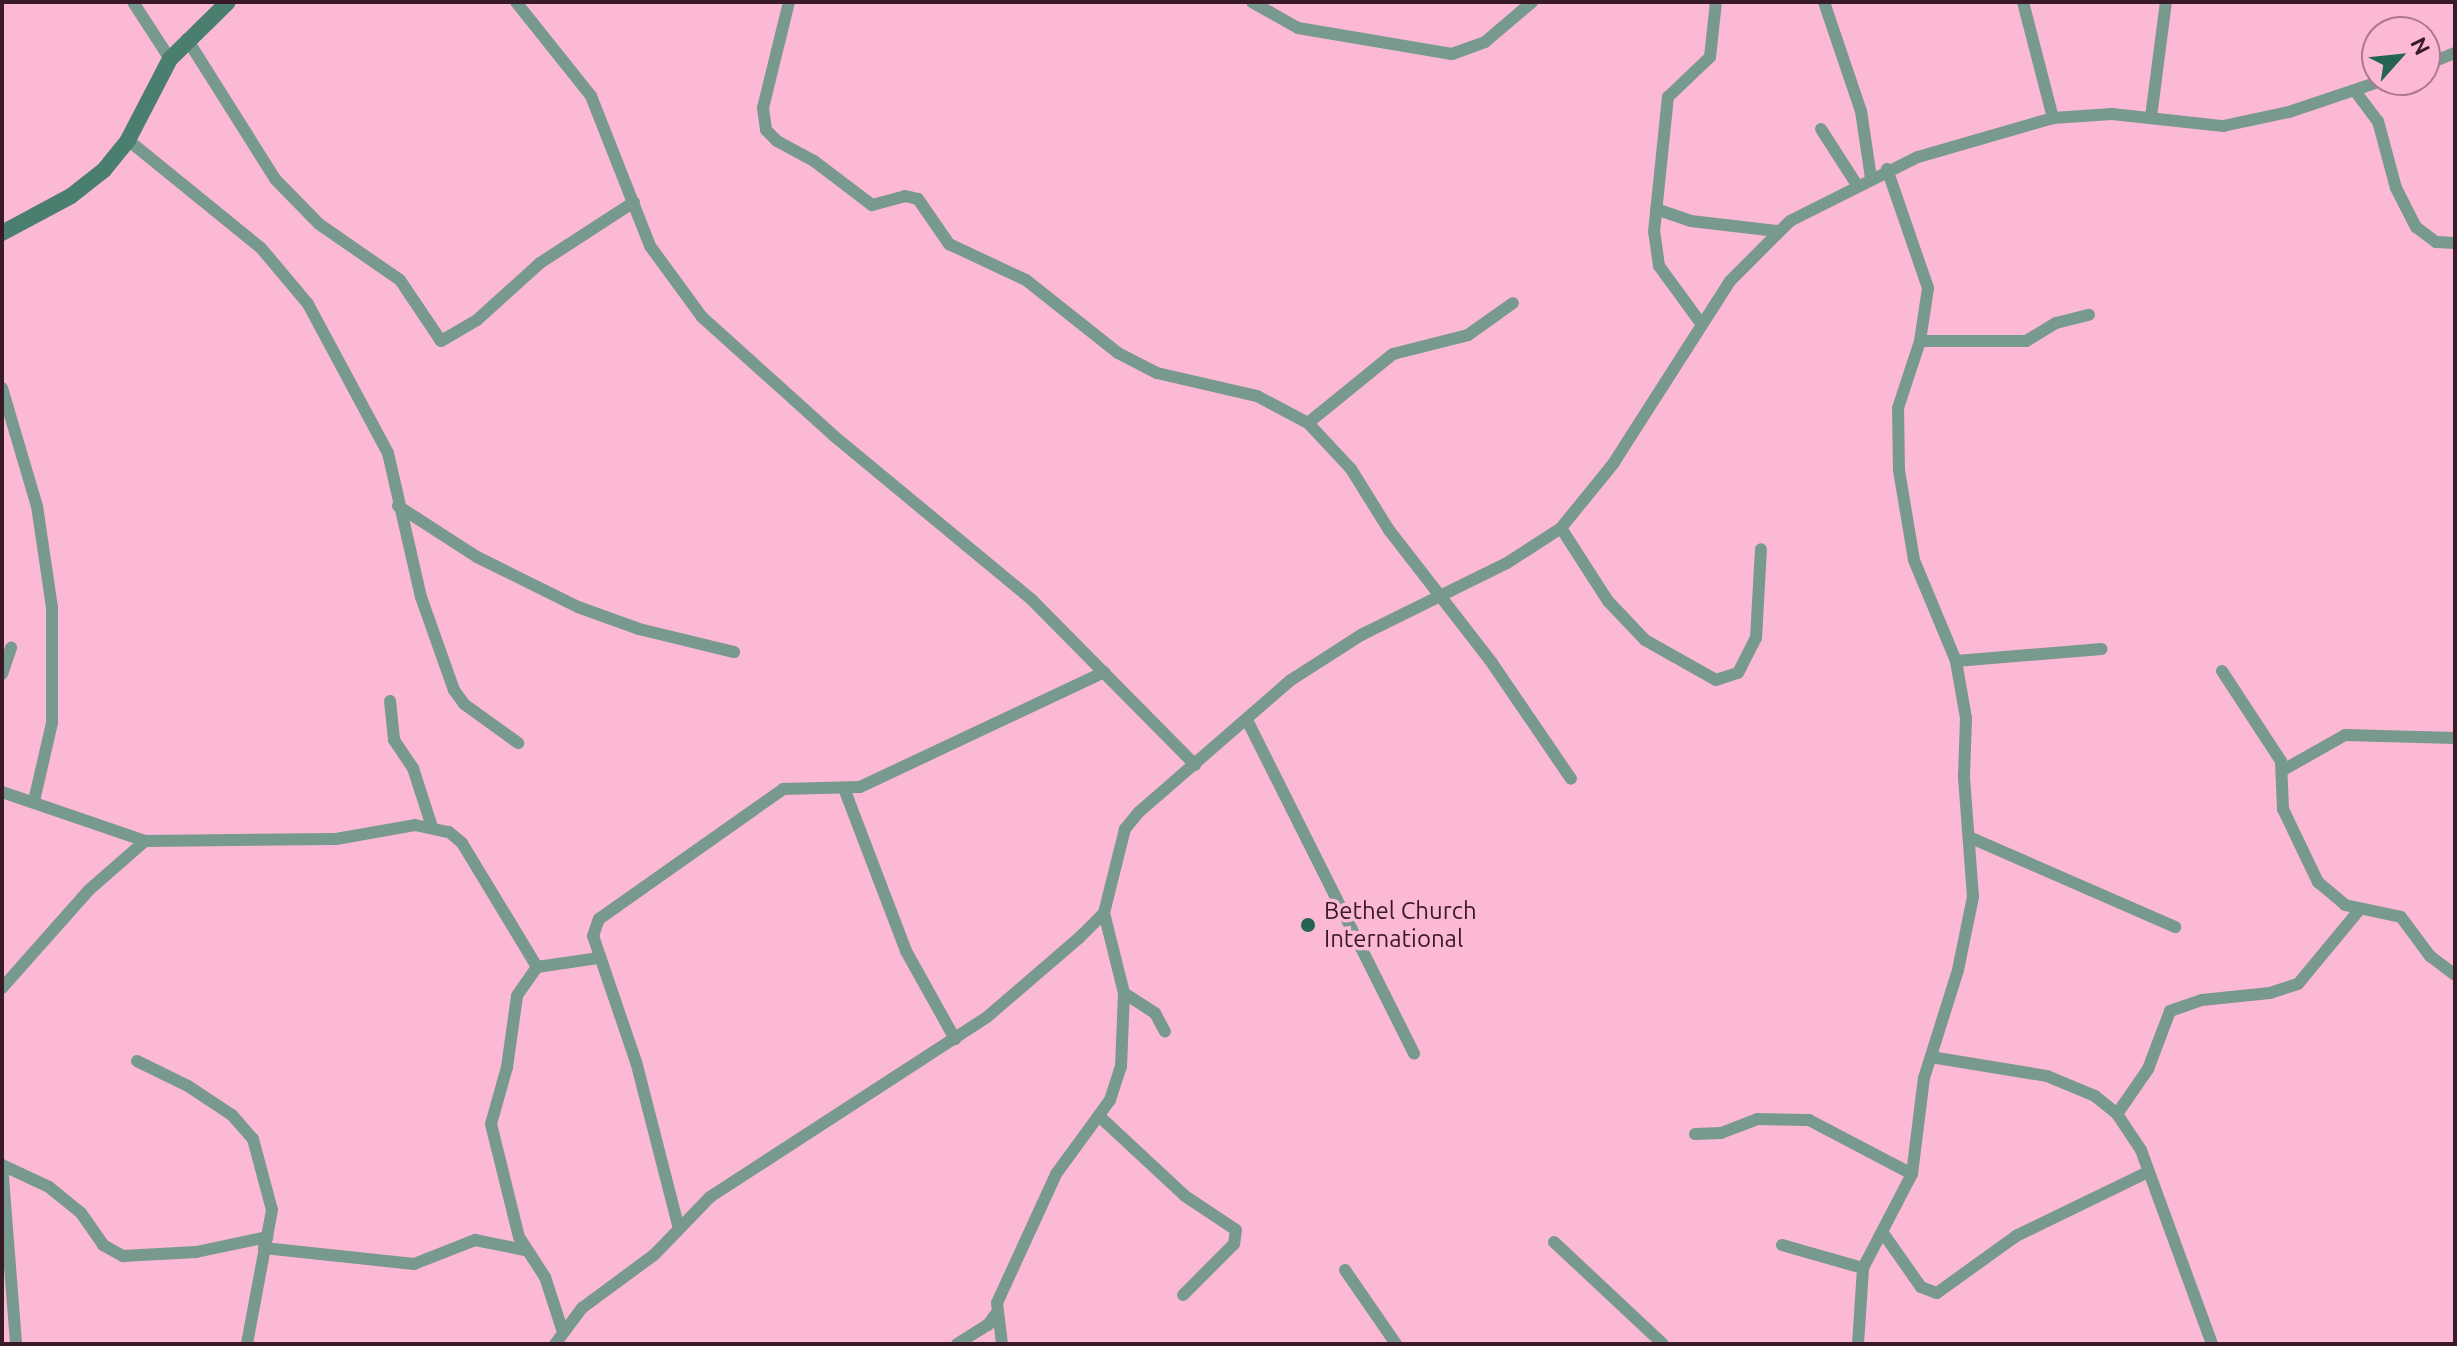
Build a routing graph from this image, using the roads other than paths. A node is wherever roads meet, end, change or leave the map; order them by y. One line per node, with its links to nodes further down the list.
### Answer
1 (133, 2): 12 (street)
2 (228, 2): 11 (street)
3 (516, 2): 22 (street)
4 (789, 2): 32 (street)
5 (1252, 2): 6 (street)
6 (1532, 2)
7 (1716, 2): 23 (street)
8 (1824, 2): 20 (street)
9 (2023, 2): 16 (street)
10 (2166, 2): 15 (street)
11 (187, 39): 12 (street); 22 (street)
12 (170, 59): 18 (street)
13 (2361, 89): 14 (street)
14 (2355, 91): 15 (street); 26 (street)
15 (2151, 117): 16 (street)
16 (2053, 118): 19 (street)
17 (1821, 129): 21 (street)
18 (128, 140): 25 (street); 33 (street)
19 (1887, 169): 20 (street); 30 (street)
20 (1871, 178): 21 (street)
21 (1857, 185): 24 (street)
22 (634, 202): 42 (street)
23 (1656, 209): 24 (street); 29 (street)
24 (1776, 231): 29 (street)
25 (2, 233)
26 (2455, 243)
27 (1513, 303): 32 (street)
28 (2089, 315): 30 (street)
29 (1700, 322): 34 (street)
30 (1920, 341): 40 (street)
31 (2, 388): 53 (street)
32 (1308, 423): 36 (street)
33 (398, 506): 39 (street); 47 (street)
34 (1561, 528): 35 (street); 36 (street)
35 (1761, 549)
36 (1438, 594): 45 (street); 50 (street)
37 (11, 648): 43 (street)
38 (2102, 649): 40 (street)
39 (734, 652)
40 (1956, 661): 55 (street)
41 (2222, 671): 49 (street)
42 (1104, 672): 48 (street); 51 (street)
43 (2, 674)
44 (390, 701): 54 (street)
45 (1247, 720): 48 (street); 67 (street)
46 (2455, 738): 49 (street)
47 (518, 743)
48 (1195, 765): 58 (street)
49 (2283, 770): 57 (street)
50 (1571, 779)
51 (845, 791): 60 (street); 66 (street)
52 (2, 792): 53 (street)
53 (34, 801): 56 (street)
54 (432, 827): 56 (street); 61 (street)
55 (1969, 837): 59 (street); 68 (street)
56 (145, 841): 63 (street)
57 (2360, 909): 62 (street); 70 (street)
58 (1104, 913): 64 (street); 66 (street)
59 (2175, 927)
60 (599, 958): 61 (street); 76 (street)
61 (537, 967): 81 (street)
62 (2455, 975)
63 (2, 988)
64 (1124, 993): 65 (street); 71 (street)
65 (1165, 1032)
66 (955, 1039): 76 (street)
67 (1414, 1053)
68 (1931, 1057): 70 (street); 75 (street)
69 (137, 1061): 79 (street)
70 (2117, 1114): 74 (street)
71 (1099, 1116): 84 (street); 85 (street)
72 (1695, 1134): 75 (street)
73 (2, 1165): 79 (street); 87 (street)
74 (2148, 1172): 77 (street); 95 (street)
75 (1912, 1174): 77 (street)
76 (678, 1225): 86 (street)
77 (1883, 1233): 82 (street)
78 (1554, 1242): 93 (street)
79 (266, 1243): 81 (street); 88 (street)
80 (1782, 1245): 82 (street)
81 (525, 1250): 86 (street)
82 (1863, 1268): 94 (street)
83 (1345, 1270): 92 (street)
84 (1183, 1295)
85 (995, 1315): 90 (street); 91 (street)
86 (562, 1329): 89 (street)
87 (16, 1344)
88 (247, 1344)
89 (555, 1344)
90 (957, 1344)
91 (1002, 1344)
92 (1396, 1344)
93 (1663, 1344)
94 (1858, 1344)
95 (2212, 1344)

